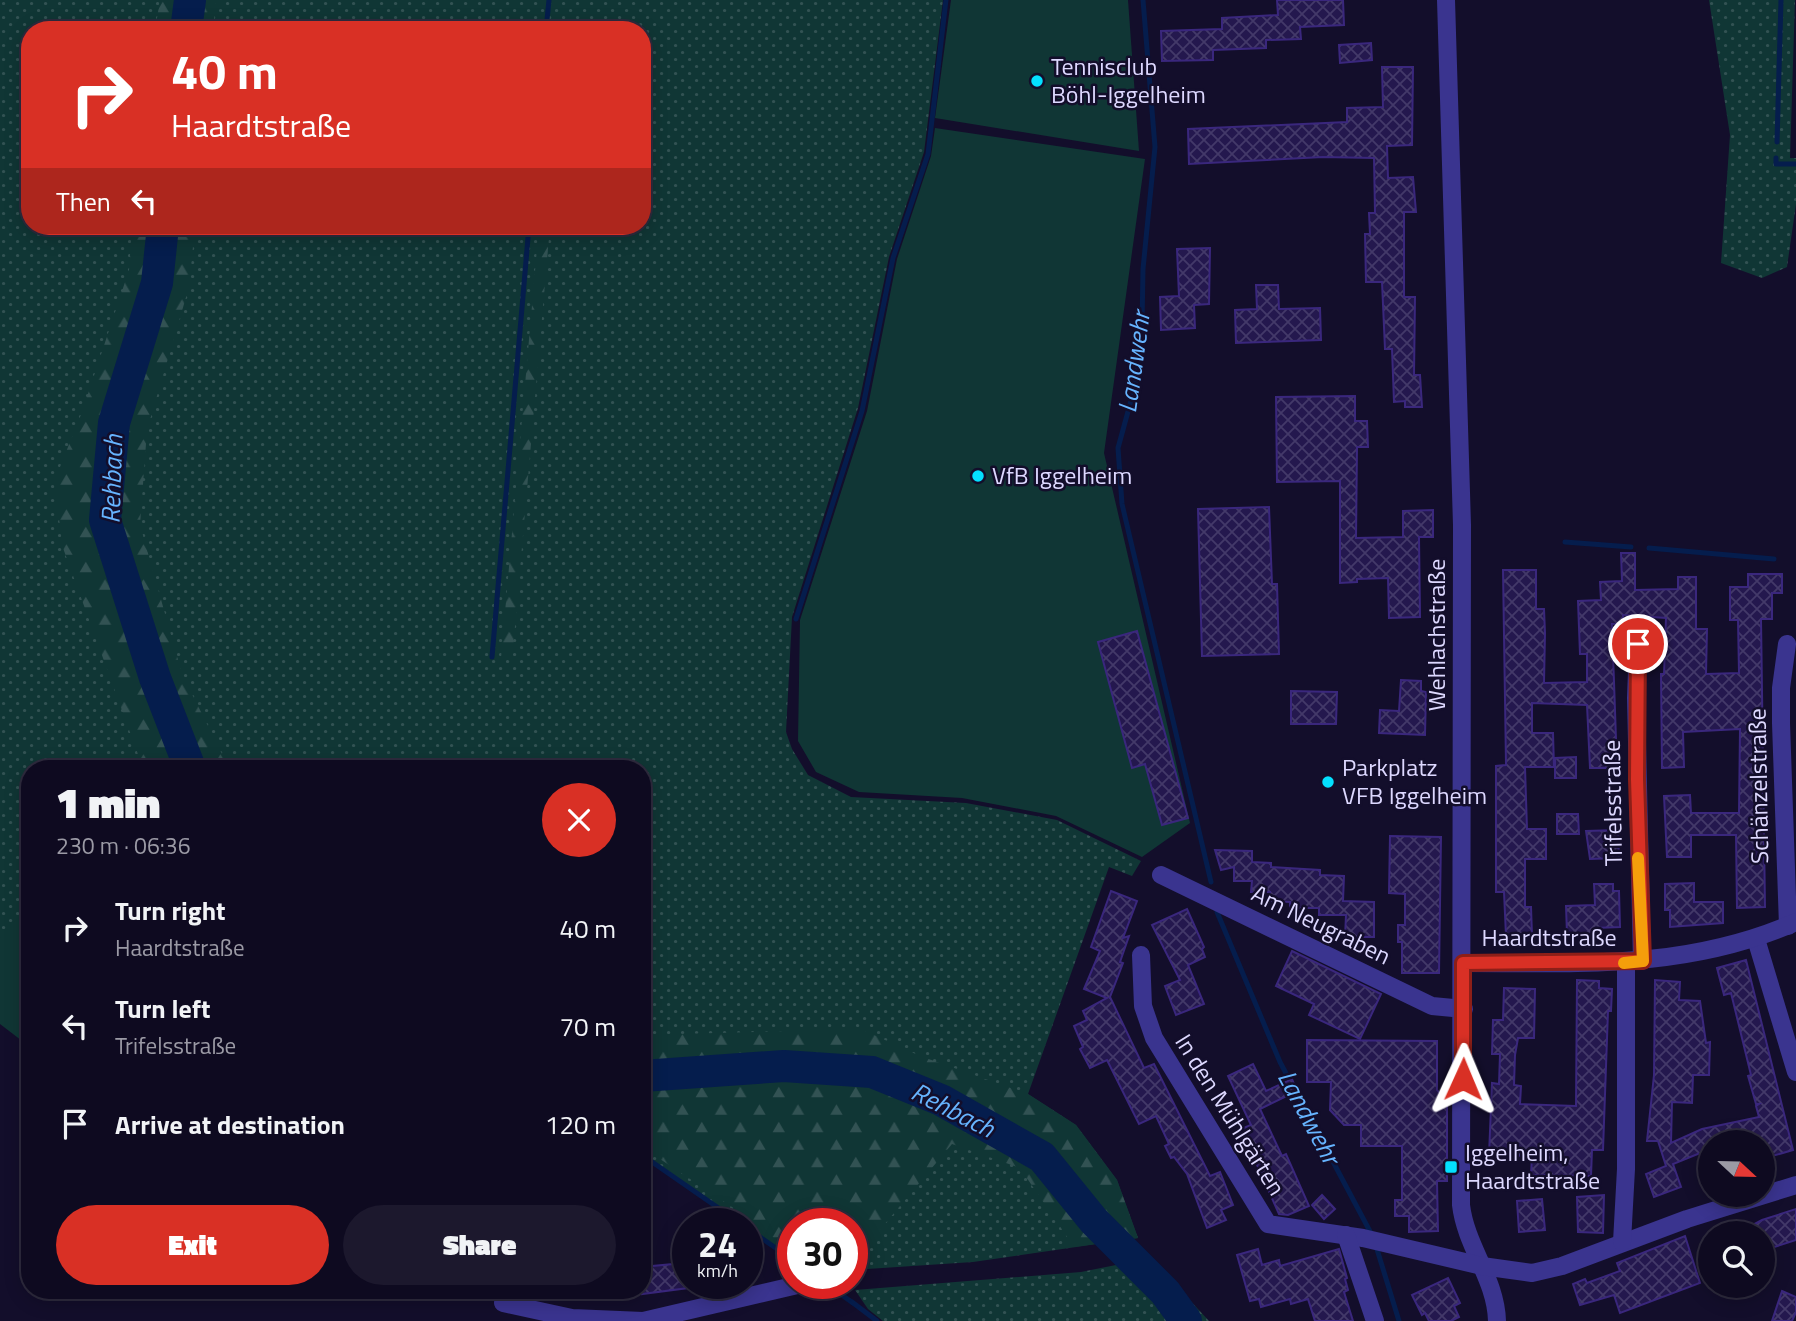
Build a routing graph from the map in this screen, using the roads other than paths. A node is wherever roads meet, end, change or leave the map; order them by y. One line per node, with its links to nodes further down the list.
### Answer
1 (1446, 0): 9 (street, Wehlachstraße)
2 (1638, 644): 8 (street, Trifelsstraße)
3 (1787, 644): 5 (street, Schänzelstraße)
4 (1161, 875): 10 (street, Am Neugraben)
5 (1792, 924): 6 (street, Haardtstraße)
6 (1756, 939): 8 (street, Haardtstraße); 11 (street)
7 (1141, 955): 13 (street, In den Mühlgärten)
8 (1634, 962): 9 (street, Haardtstraße); 14 (street, Trifelsstraße)
9 (1463, 963): 10 (street, Wehlachstraße)
10 (1464, 1009): 15 (street, Wehlachstraße)
11 (1796, 1072)
12 (1796, 1185): 14 (street, In den Mühlgärten)
13 (1363, 1238): 15 (street, In den Mühlgärten); 19 (street)
14 (1622, 1242): 15 (street, In den Mühlgärten)
15 (1482, 1266): 20 (street, Wehlachstraße)
16 (777, 1290): 18 (street)
17 (503, 1303): 18 (street)
18 (643, 1321)
19 (1376, 1321)
20 (1497, 1321)

